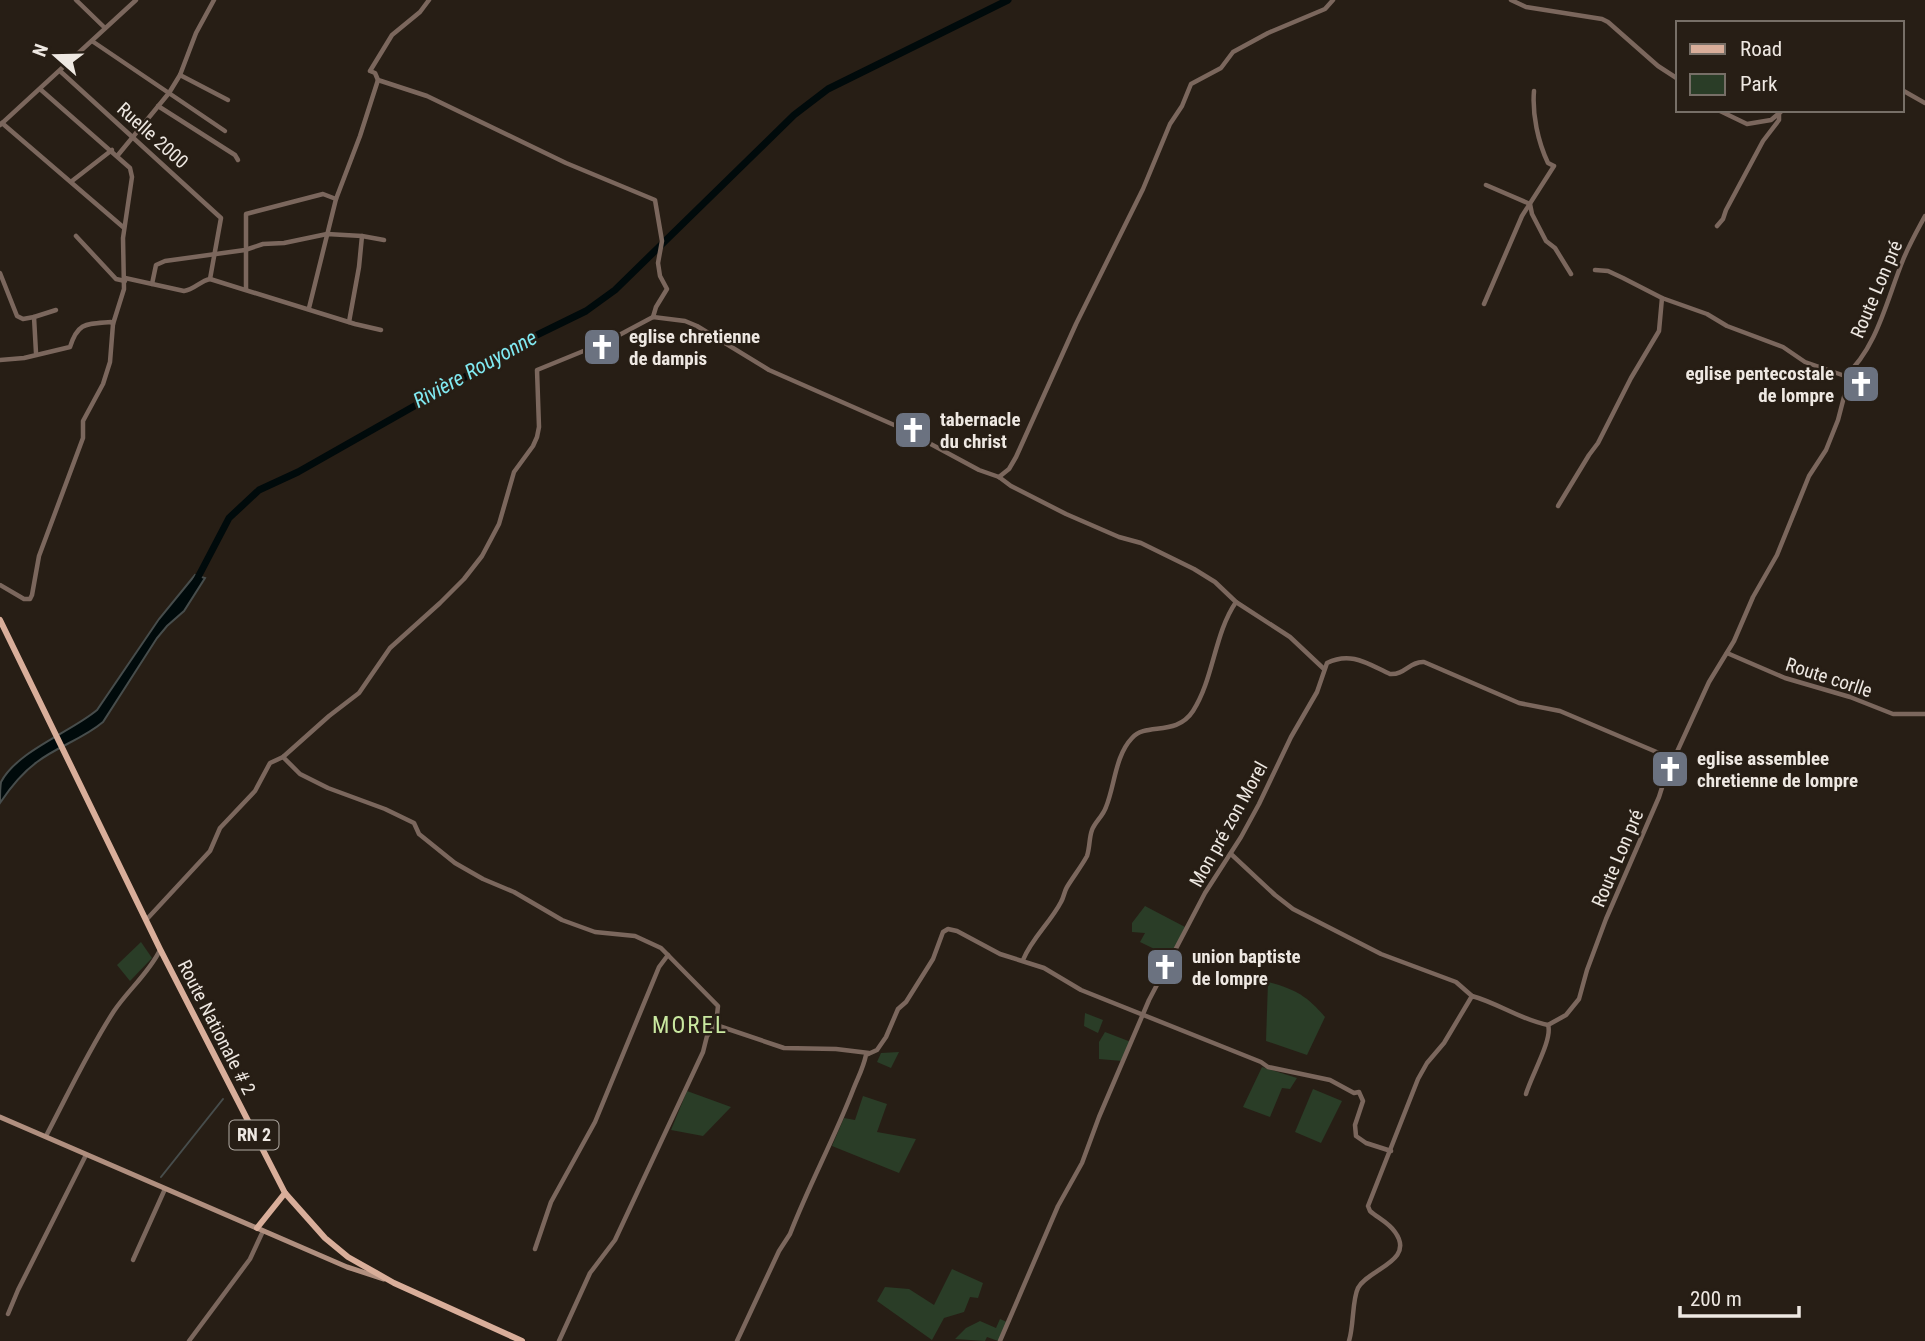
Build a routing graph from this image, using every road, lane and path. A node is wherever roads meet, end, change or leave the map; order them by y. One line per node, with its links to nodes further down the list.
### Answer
1 (76, 0): 9 (street)
2 (126, 0): 8 (street)
3 (136, 0): 8 (street)
4 (214, 0): 12 (street)
5 (429, 0): 14 (street)
6 (1334, 0): 62 (street)
7 (1511, 0): 13 (street)
8 (130, 5): 9 (street)
9 (105, 28): 10 (street)
10 (92, 41): 11 (street); 18 (street)
11 (60, 71): 15 (street); 26 (street, Ruelle 2000)
12 (180, 75): 18 (street); 19 (street)
13 (1676, 78)
14 (378, 80): 32 (street); 55 (street)
15 (40, 89): 24 (street); 27 (street)
16 (1534, 91): 33 (street)
17 (1904, 91): 20 (street)
18 (169, 93): 21 (street); 25 (street)
19 (228, 100)
20 (1925, 103)
21 (158, 106): 26 (street); 29 (street)
22 (1722, 112): 23 (street)
23 (1781, 112): 35 (street)
24 (1, 124): 30 (street)
25 (225, 131)
26 (133, 135): 28 (street); 42 (street, Ruelle 2000)
27 (112, 150): 28 (street); 30 (street)
28 (118, 155): 36 (street)
29 (238, 160)
30 (72, 181): 36 (street)
31 (1486, 186): 33 (street)
32 (336, 199): 37 (street); 41 (street)
33 (1530, 204): 45 (street); 51 (street)
34 (1925, 216): 61 (street, Route Lon pré)
35 (1717, 226)
36 (123, 227): 47 (street)
37 (327, 234): 39 (street); 41 (street); 52 (street)
38 (76, 236): 47 (street)
39 (362, 236): 40 (street); 56 (street)
40 (384, 240)
41 (245, 250): 42 (street); 49 (street)
42 (216, 254): 46 (street); 48 (street)
43 (1595, 270): 50 (street)
44 (0, 273): 54 (street)
45 (1571, 274)
46 (211, 279): 48 (street); 49 (street)
47 (125, 280): 48 (street); 57 (street)
48 (152, 284)
49 (246, 289): 52 (street)
50 (1662, 298): 61 (street); 63 (street)
51 (1484, 304)
52 (309, 308): 56 (street)
53 (56, 310): 54 (street)
54 (34, 317): 59 (street)
55 (653, 317): 62 (street); 70 (street)
56 (349, 322): 58 (street)
57 (113, 324): 59 (street); 64 (street)
58 (381, 330)
59 (36, 354): 60 (street)
60 (0, 360)
61 (1845, 376): 67 (street, Route Lon pré)
62 (999, 477): 65 (street)
63 (1558, 506)
64 (0, 585)
65 (1236, 602): 68 (street); 76 (street)
66 (0, 620): 73 (main road, Route Nationale # 2 / RN 2)
67 (1727, 653): 69 (street, Route corlle); 71 (street, Route Lon pré)
68 (1324, 669): 71 (street); 72 (street, Mon pré zon Morel)
69 (1925, 714)
70 (284, 757): 73 (street); 75 (street)
71 (1673, 759): 80 (street, Route Lon pré)
72 (1231, 854): 77 (street); 78 (street, Mon pré zon Morel)
73 (147, 919): 74 (main road, Route Nationale # 2 / RN 2)
74 (160, 949): 84 (street); 88 (main road, Route Nationale # 2 / RN 2)
75 (668, 955): 79 (street); 90 (street)
76 (1023, 960): 78 (street); 81 (street)
77 (1472, 996): 80 (street); 85 (street)
78 (1142, 1016): 85 (street); 98 (street, Mon pré zon Morel)
79 (716, 1025): 81 (street); 96 (street)
80 (1548, 1025): 82 (street)
81 (870, 1053): 97 (street)
82 (1526, 1094)
83 (1, 1119): 84 (main road)
84 (46, 1136): 86 (main road)
85 (1391, 1151): 99 (street)
86 (86, 1155): 87 (main road); 93 (street)
87 (165, 1189): 89 (main road); 91 (street)
88 (285, 1193): 89 (main road); 92 (main road, Route Nationale # 2 / RN 2)
89 (260, 1229): 92 (main road); 94 (street)
90 (535, 1249)
91 (133, 1260)
92 (394, 1283): 95 (main road, Route Nationale # 2 / RN 2)
93 (8, 1314)
94 (189, 1341)
95 (522, 1341)
96 (559, 1341)
97 (737, 1341)
98 (1000, 1341)
99 (1349, 1341)

